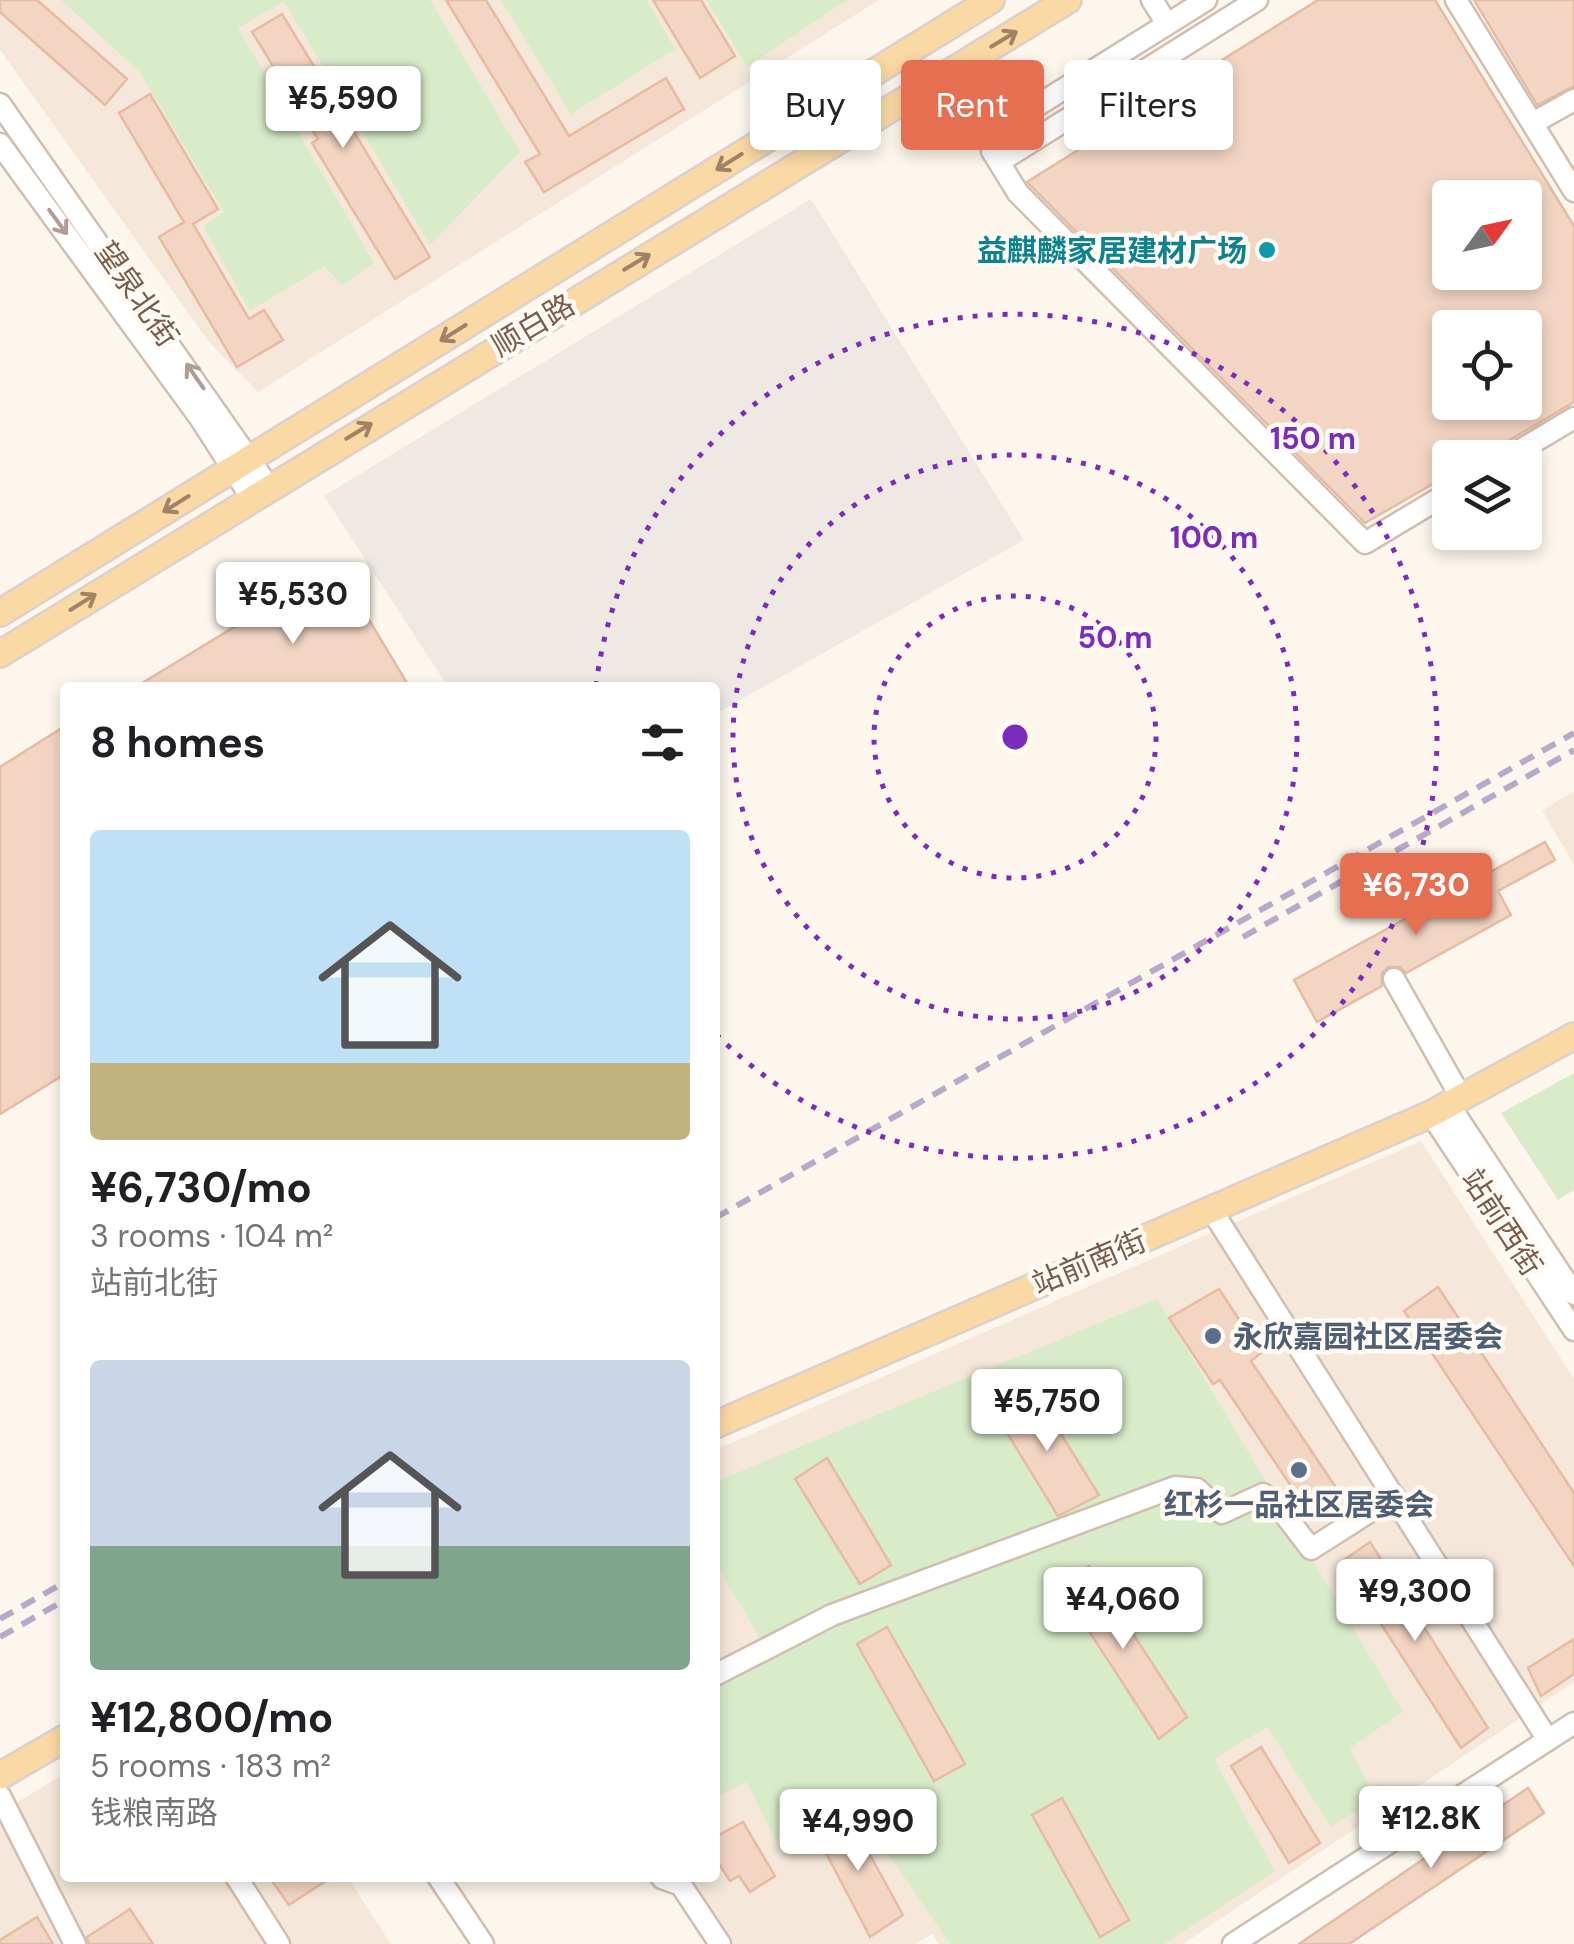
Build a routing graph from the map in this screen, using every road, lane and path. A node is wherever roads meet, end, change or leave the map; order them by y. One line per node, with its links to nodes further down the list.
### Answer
1 (1068, 0): 17 (main road, 顺白路, one-way to 1)
2 (1152, 0): 7 (street)
3 (1258, 0): 12 (street)
4 (1456, 0): 10 (street)
5 (983, 2): 16 (main road, 顺白路, one-way to 16)
6 (1196, 2): 7 (street)
7 (1167, 24): 12 (street)
8 (1574, 100): 10 (street)
9 (0, 104): 16 (street, 望泉北街, one-way to 9)
10 (1533, 124): 13 (street)
11 (0, 144): 16 (street, 望泉北街, one-way to 16)
12 (998, 162): 18 (street)
13 (1574, 192)
14 (1574, 418): 15 (street)
15 (1538, 440)
16 (242, 464): 17 (street, 望泉北街); 19 (main road, 顺白路, one-way to 19)
17 (260, 492): 20 (main road, 顺白路, one-way to 17)
18 (1432, 503)
19 (0, 613)
20 (0, 654)
21 (1394, 980): 23 (street)
22 (1574, 1036): 23 (main road, 站前南街)
23 (1447, 1106): 24 (main road, 站前南街); 25 (street, 站前西街); 26 (street, 站前西街)
24 (1212, 1209): 27 (main road, 站前南街); 28 (street)
25 (1574, 1294)
26 (1574, 1330)
27 (720, 1423)
28 (1394, 1496): 29 (street); 31 (street)
29 (720, 1672)
30 (1574, 1723): 31 (street)
31 (1548, 1740): 42 (street)
32 (60, 1741): 33 (main road)
33 (0, 1776)
34 (0, 1796): 38 (street)
35 (240, 1882): 39 (street)
36 (442, 1882): 40 (street)
37 (675, 1882): 41 (street)
38 (75, 1944)
39 (279, 1944)
40 (483, 1944)
41 (720, 1944)
42 (1233, 1944)

